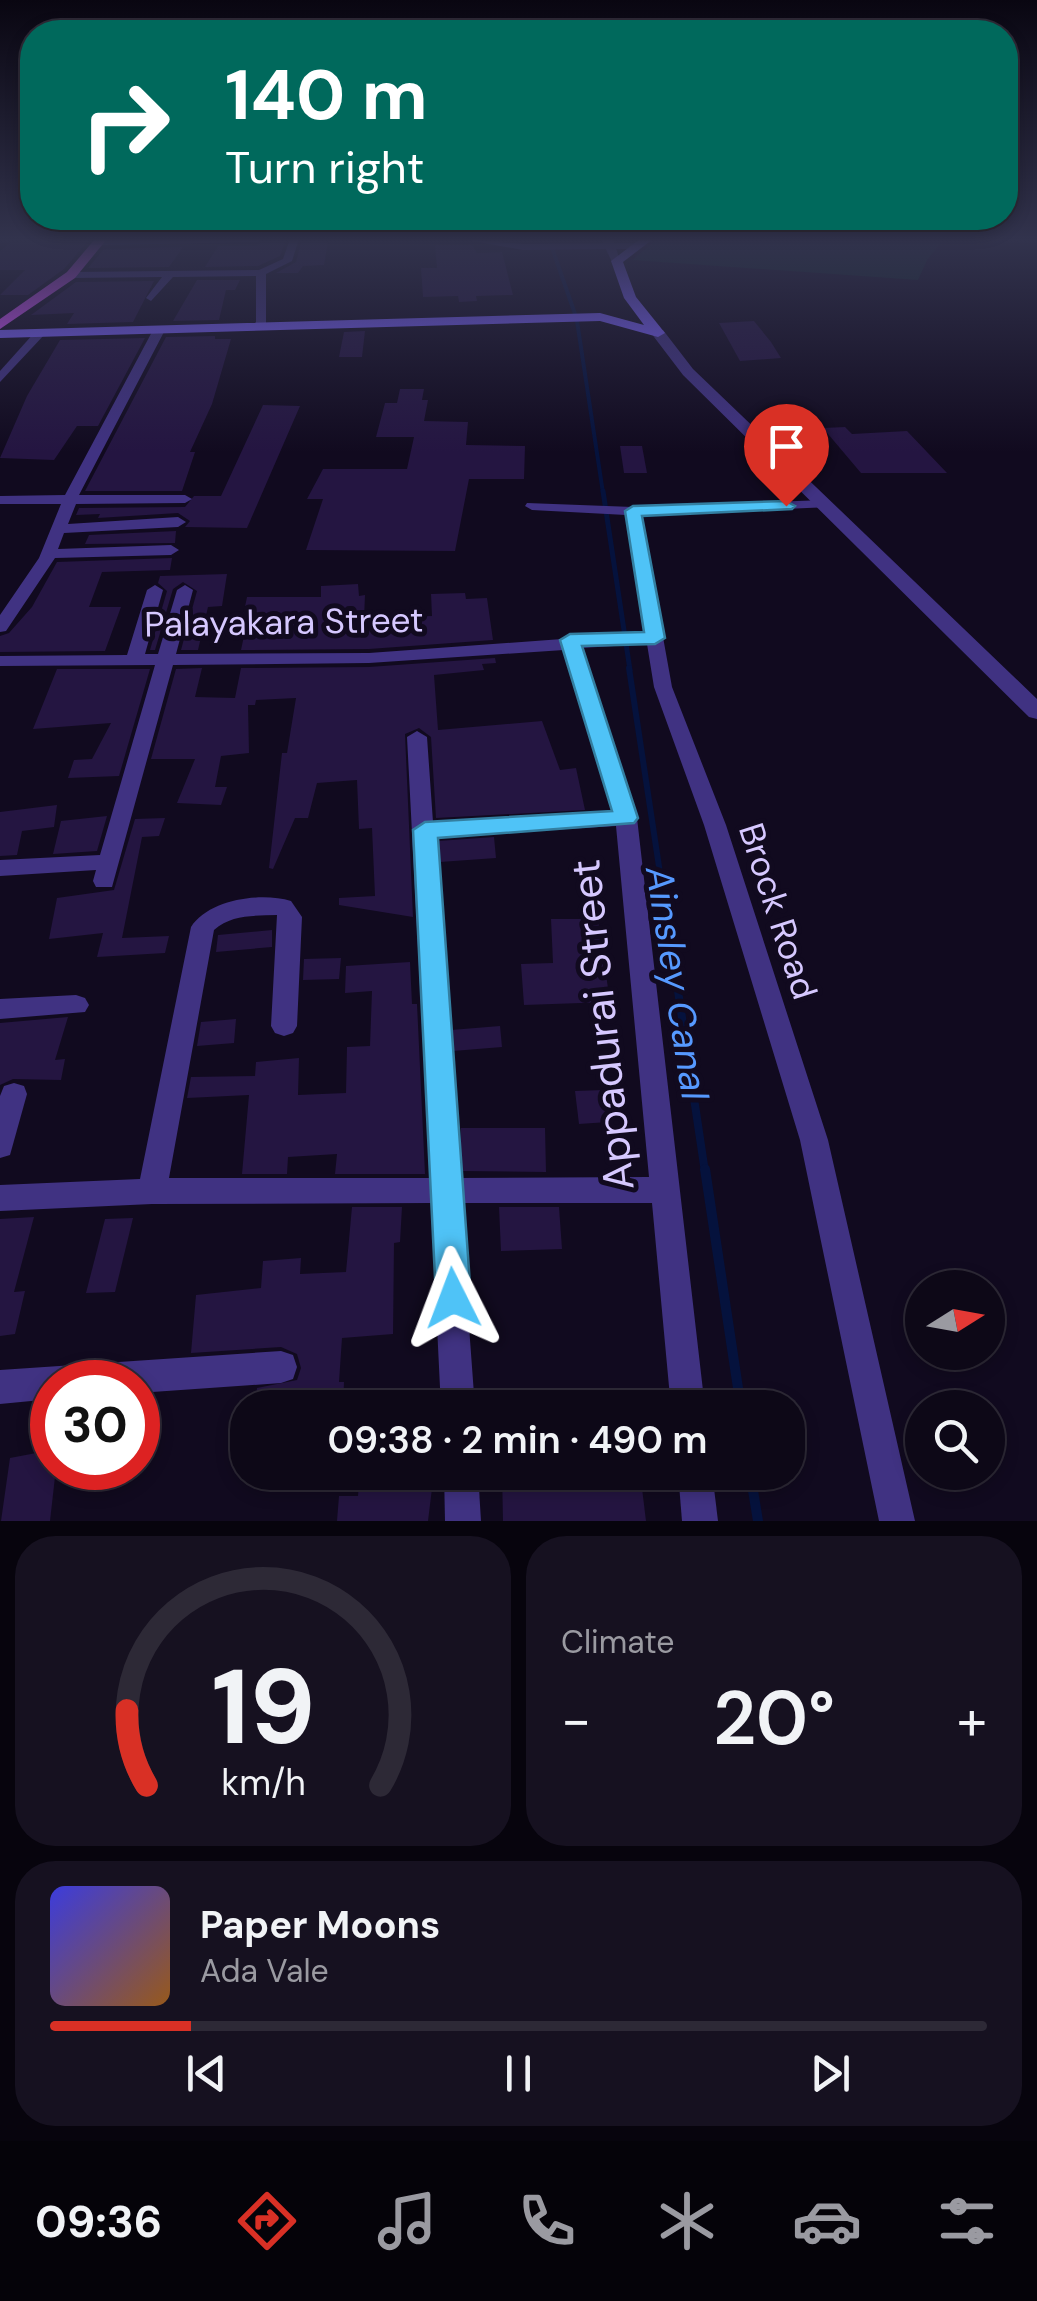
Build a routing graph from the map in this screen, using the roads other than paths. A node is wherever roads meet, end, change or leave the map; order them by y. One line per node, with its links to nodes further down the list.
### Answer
1 (22, 310): 6 (main road)
2 (260, 310): 7 (street)
3 (611, 310): 5 (main road)
4 (640, 310): 9 (main road)
5 (600, 317): 7 (main road); 9 (main road)
6 (0, 326)
7 (260, 327): 8 (main road)
8 (158, 330): 11 (main road); 13 (street)
9 (658, 333): 16 (street)
10 (0, 334): 11 (main road)
11 (39, 334): 12 (street)
12 (0, 378)
13 (71, 497): 14 (street); 15 (street); 20 (street)
14 (0, 500)
15 (185, 500)
16 (825, 504): 18 (street); 31 (street)
17 (532, 506): 18 (street)
18 (616, 510): 26 (street, Brock Road)
19 (178, 522): 20 (street)
20 (58, 529): 22 (street)
21 (171, 550): 22 (street)
22 (48, 554): 25 (street)
23 (155, 590): 29 (street)
24 (185, 590): 28 (street)
25 (0, 626)
26 (655, 638): 27 (street, Palayakara Street); 55 (street, Brock Road)
27 (570, 640): 28 (street, Palayakara Street); 33 (street, Appadurai Street)
28 (168, 657): 29 (street, Palayakara Street); 35 (street)
29 (136, 658): 30 (street, Palayakara Street)
30 (0, 661)
31 (1037, 712)
32 (417, 736): 34 (street)
33 (626, 818): 34 (street); 42 (street, Appadurai Street)
34 (425, 830): 41 (street)
35 (0, 868)
36 (76, 1006): 37 (street)
37 (0, 1009)
38 (284, 1026): 43 (street)
39 (14, 1094): 40 (street)
40 (0, 1146)
41 (448, 1188): 42 (street); 43 (street); 49 (street)
42 (665, 1190): 50 (street, Appadurai Street)
43 (152, 1191): 44 (street)
44 (0, 1198)
45 (282, 1368): 46 (street)
46 (160, 1376)
47 (30, 1385): 48 (street)
48 (0, 1387)
49 (457, 1390)
50 (686, 1390)
51 (462, 1490): 53 (street)
52 (697, 1490): 54 (street)
53 (464, 1521)
54 (700, 1521)
55 (896, 1521)

